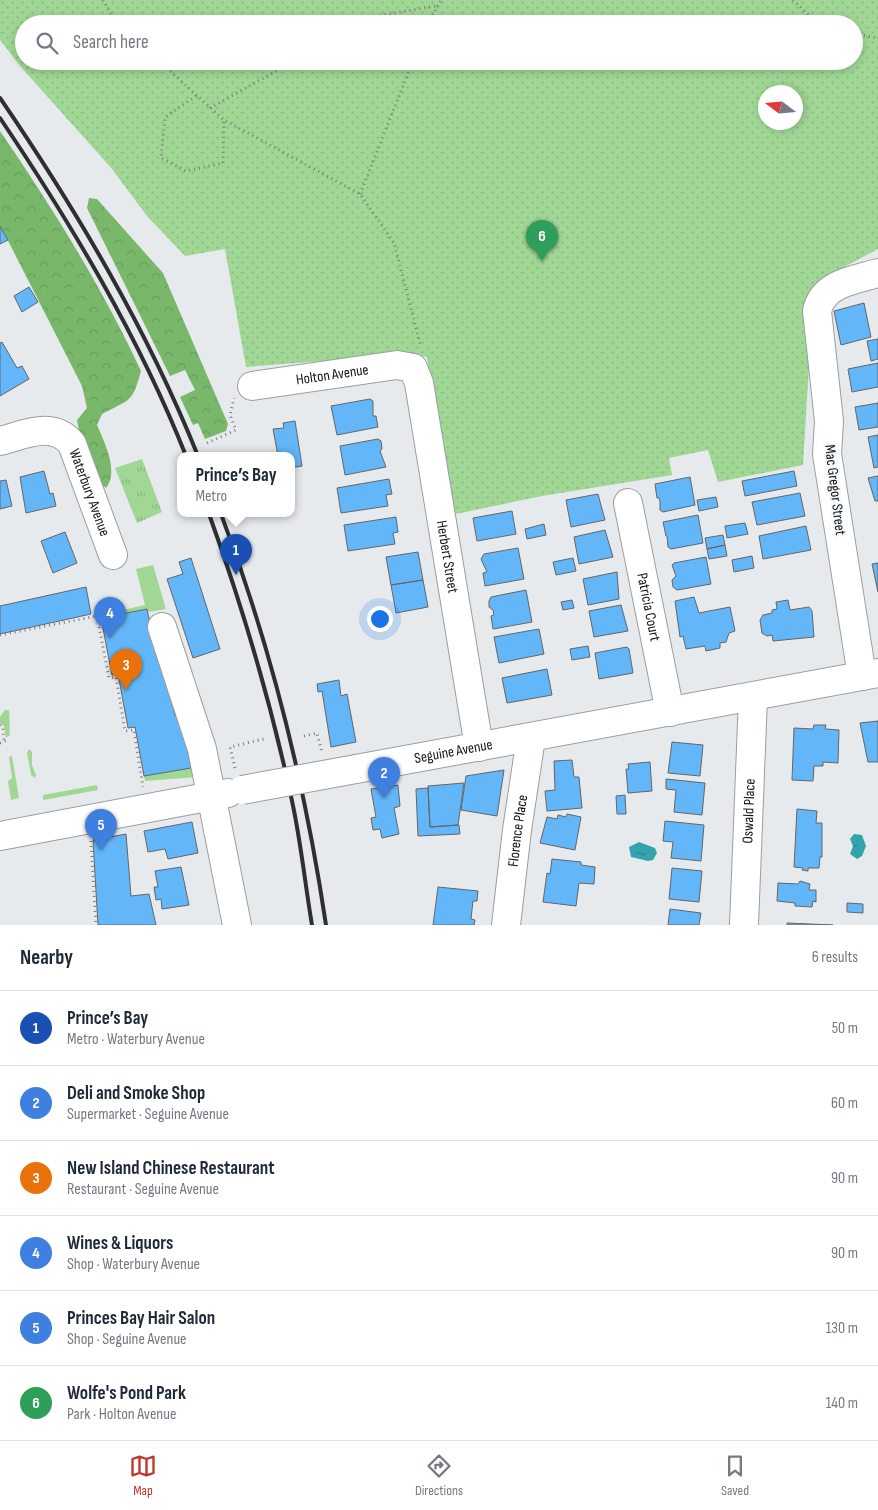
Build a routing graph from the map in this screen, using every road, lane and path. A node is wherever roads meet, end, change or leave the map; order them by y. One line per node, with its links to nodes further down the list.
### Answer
1 (103, 0): 5 (path)
2 (440, 0): 4 (path)
3 (793, 0): 8 (path)
4 (436, 6): 6 (path); 7 (path)
5 (112, 15)
6 (382, 15)
7 (432, 15)
8 (809, 15)
9 (863, 36): 10 (path)
10 (878, 38)
11 (169, 70): 14 (path)
12 (278, 70): 15 (path)
13 (409, 70): 17 (path)
14 (196, 96): 15 (path); 16 (path)
15 (210, 108): 16 (path)
16 (224, 120): 17 (path)
17 (360, 194): 19 (path)
18 (878, 273): 29 (street, Mac Gregor Street)
19 (413, 368): 20 (street, Holton Avenue); 37 (street, Herbert Street)
20 (243, 391): 22 (path)
21 (0, 441): 24 (street, Waterbury Avenue)
22 (207, 442)
23 (628, 503): 31 (street, Patricia Court)
24 (113, 555)
25 (105, 600): 26 (path)
26 (95, 615): 28 (path); 40 (path)
27 (162, 627): 41 (street)
28 (0, 635)
29 (870, 675): 30 (street, Seguine Avenue)
30 (753, 697): 31 (street, Seguine Avenue); 47 (street, Oswald Place)
31 (670, 712): 34 (street, Seguine Avenue)
32 (0, 725): 36 (path)
33 (304, 736): 38 (path)
34 (531, 738): 37 (street, Seguine Avenue); 46 (street, Florence Place)
35 (264, 739): 39 (path)
36 (4, 741)
37 (479, 747): 39 (street, Seguine Avenue, bridge)
38 (323, 757)
39 (239, 782): 41 (street, Seguine Avenue)
40 (143, 787)
41 (210, 796): 42 (street, Seguine Avenue); 45 (street)
42 (0, 836)
43 (91, 836): 44 (path)
44 (96, 925)
45 (238, 925)
46 (506, 925)
47 (744, 925)

